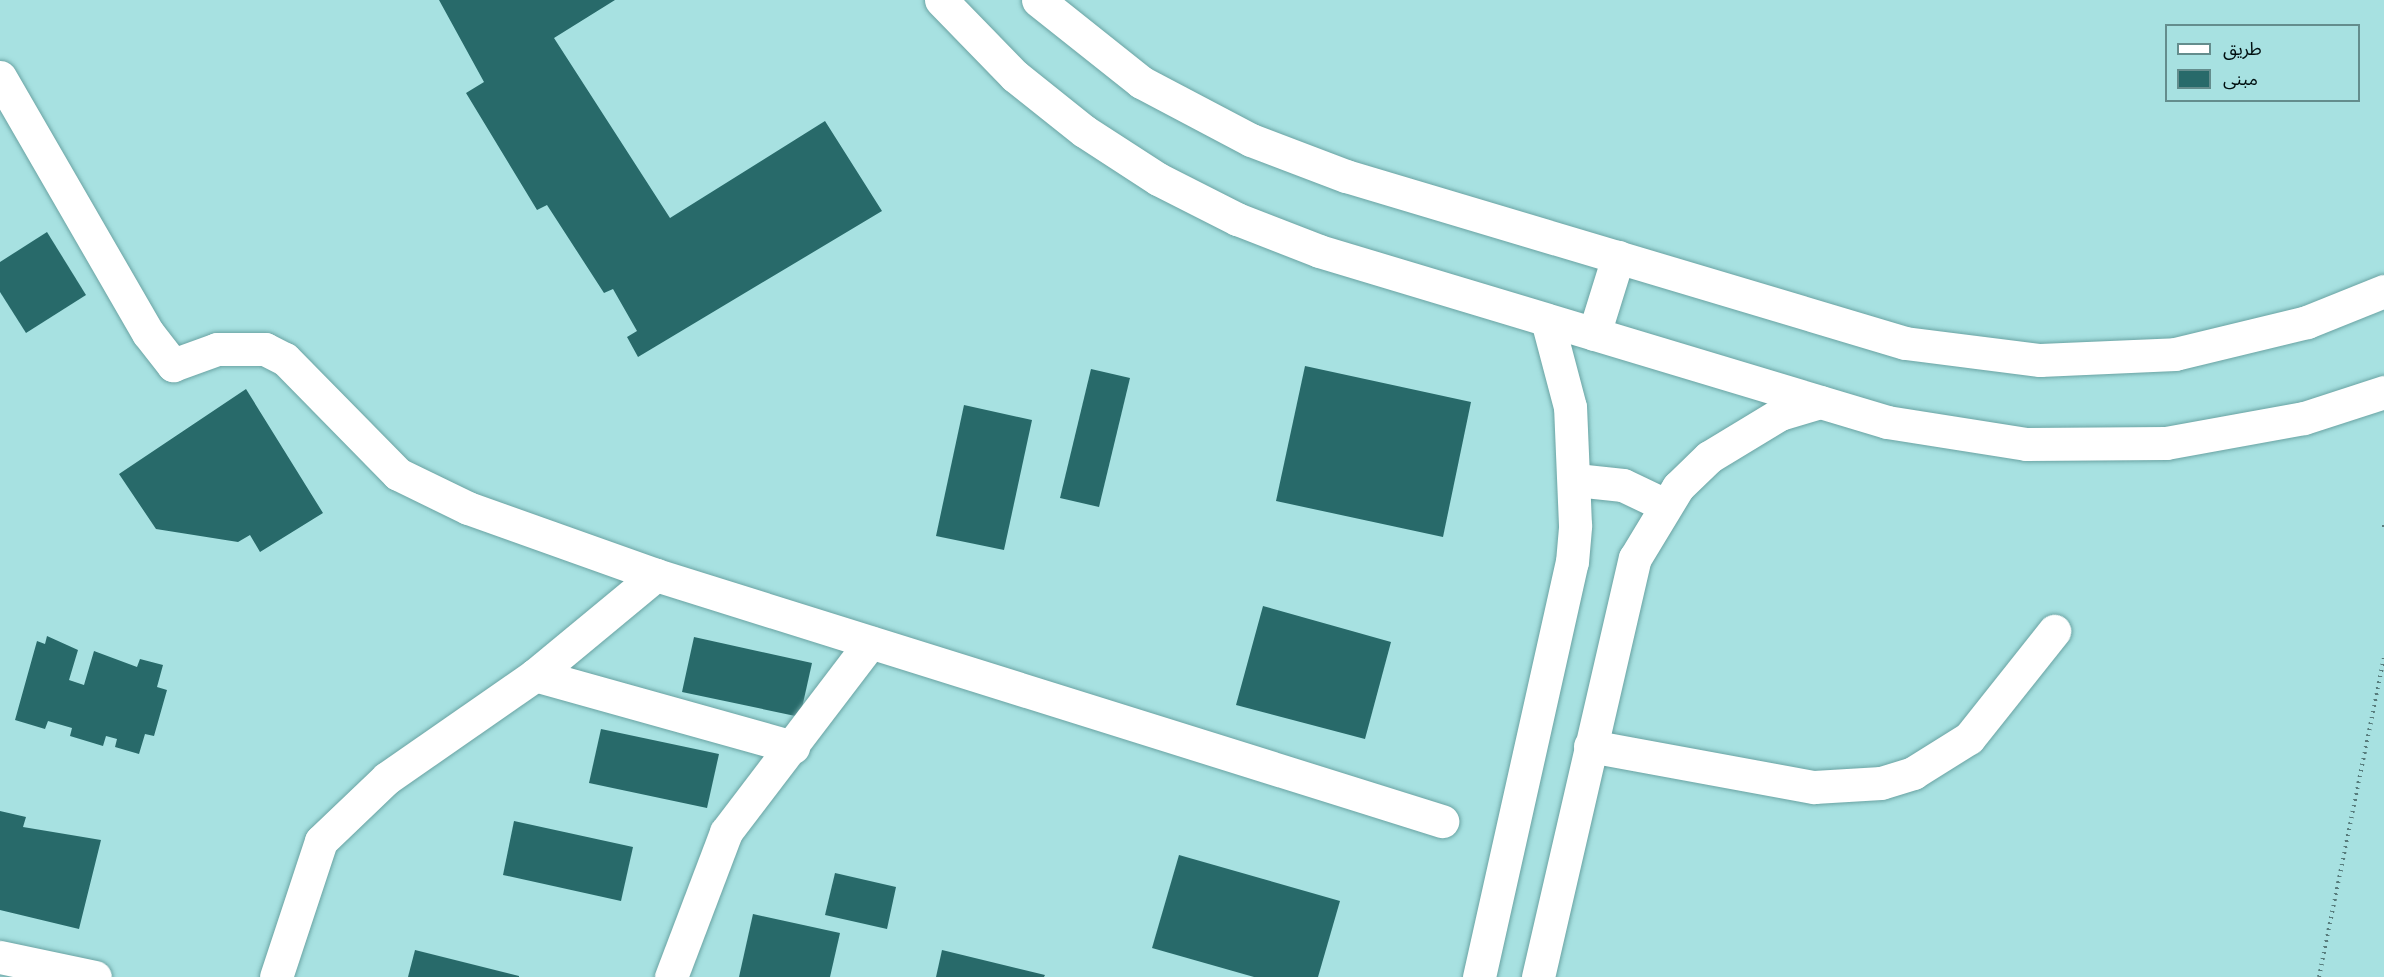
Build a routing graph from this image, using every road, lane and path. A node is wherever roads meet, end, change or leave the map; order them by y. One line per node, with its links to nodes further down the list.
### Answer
1 (941, 0): 6 (street)
2 (1038, 0): 4 (street)
3 (0, 77): 12 (street)
4 (1618, 257): 5 (street); 7 (street)
5 (2384, 291)
6 (1546, 320): 7 (street); 10 (street)
7 (1594, 334): 9 (street)
8 (2384, 392): 9 (street)
9 (1820, 402): 11 (street)
10 (1576, 480): 11 (street); 24 (street)
11 (1665, 505): 17 (street)
12 (656, 575): 14 (street); 16 (street)
13 (2054, 631): 17 (street)
14 (870, 644): 18 (street); 19 (street)
15 (2384, 658): 26 (path)
16 (535, 675): 18 (street); 22 (street)
17 (1590, 746): 25 (street)
18 (792, 747): 23 (street)
19 (1442, 821)
20 (0, 957): 21 (street)
21 (93, 977)
22 (276, 977)
23 (671, 977)
24 (1479, 977)
25 (1538, 977)
26 (2319, 977)

